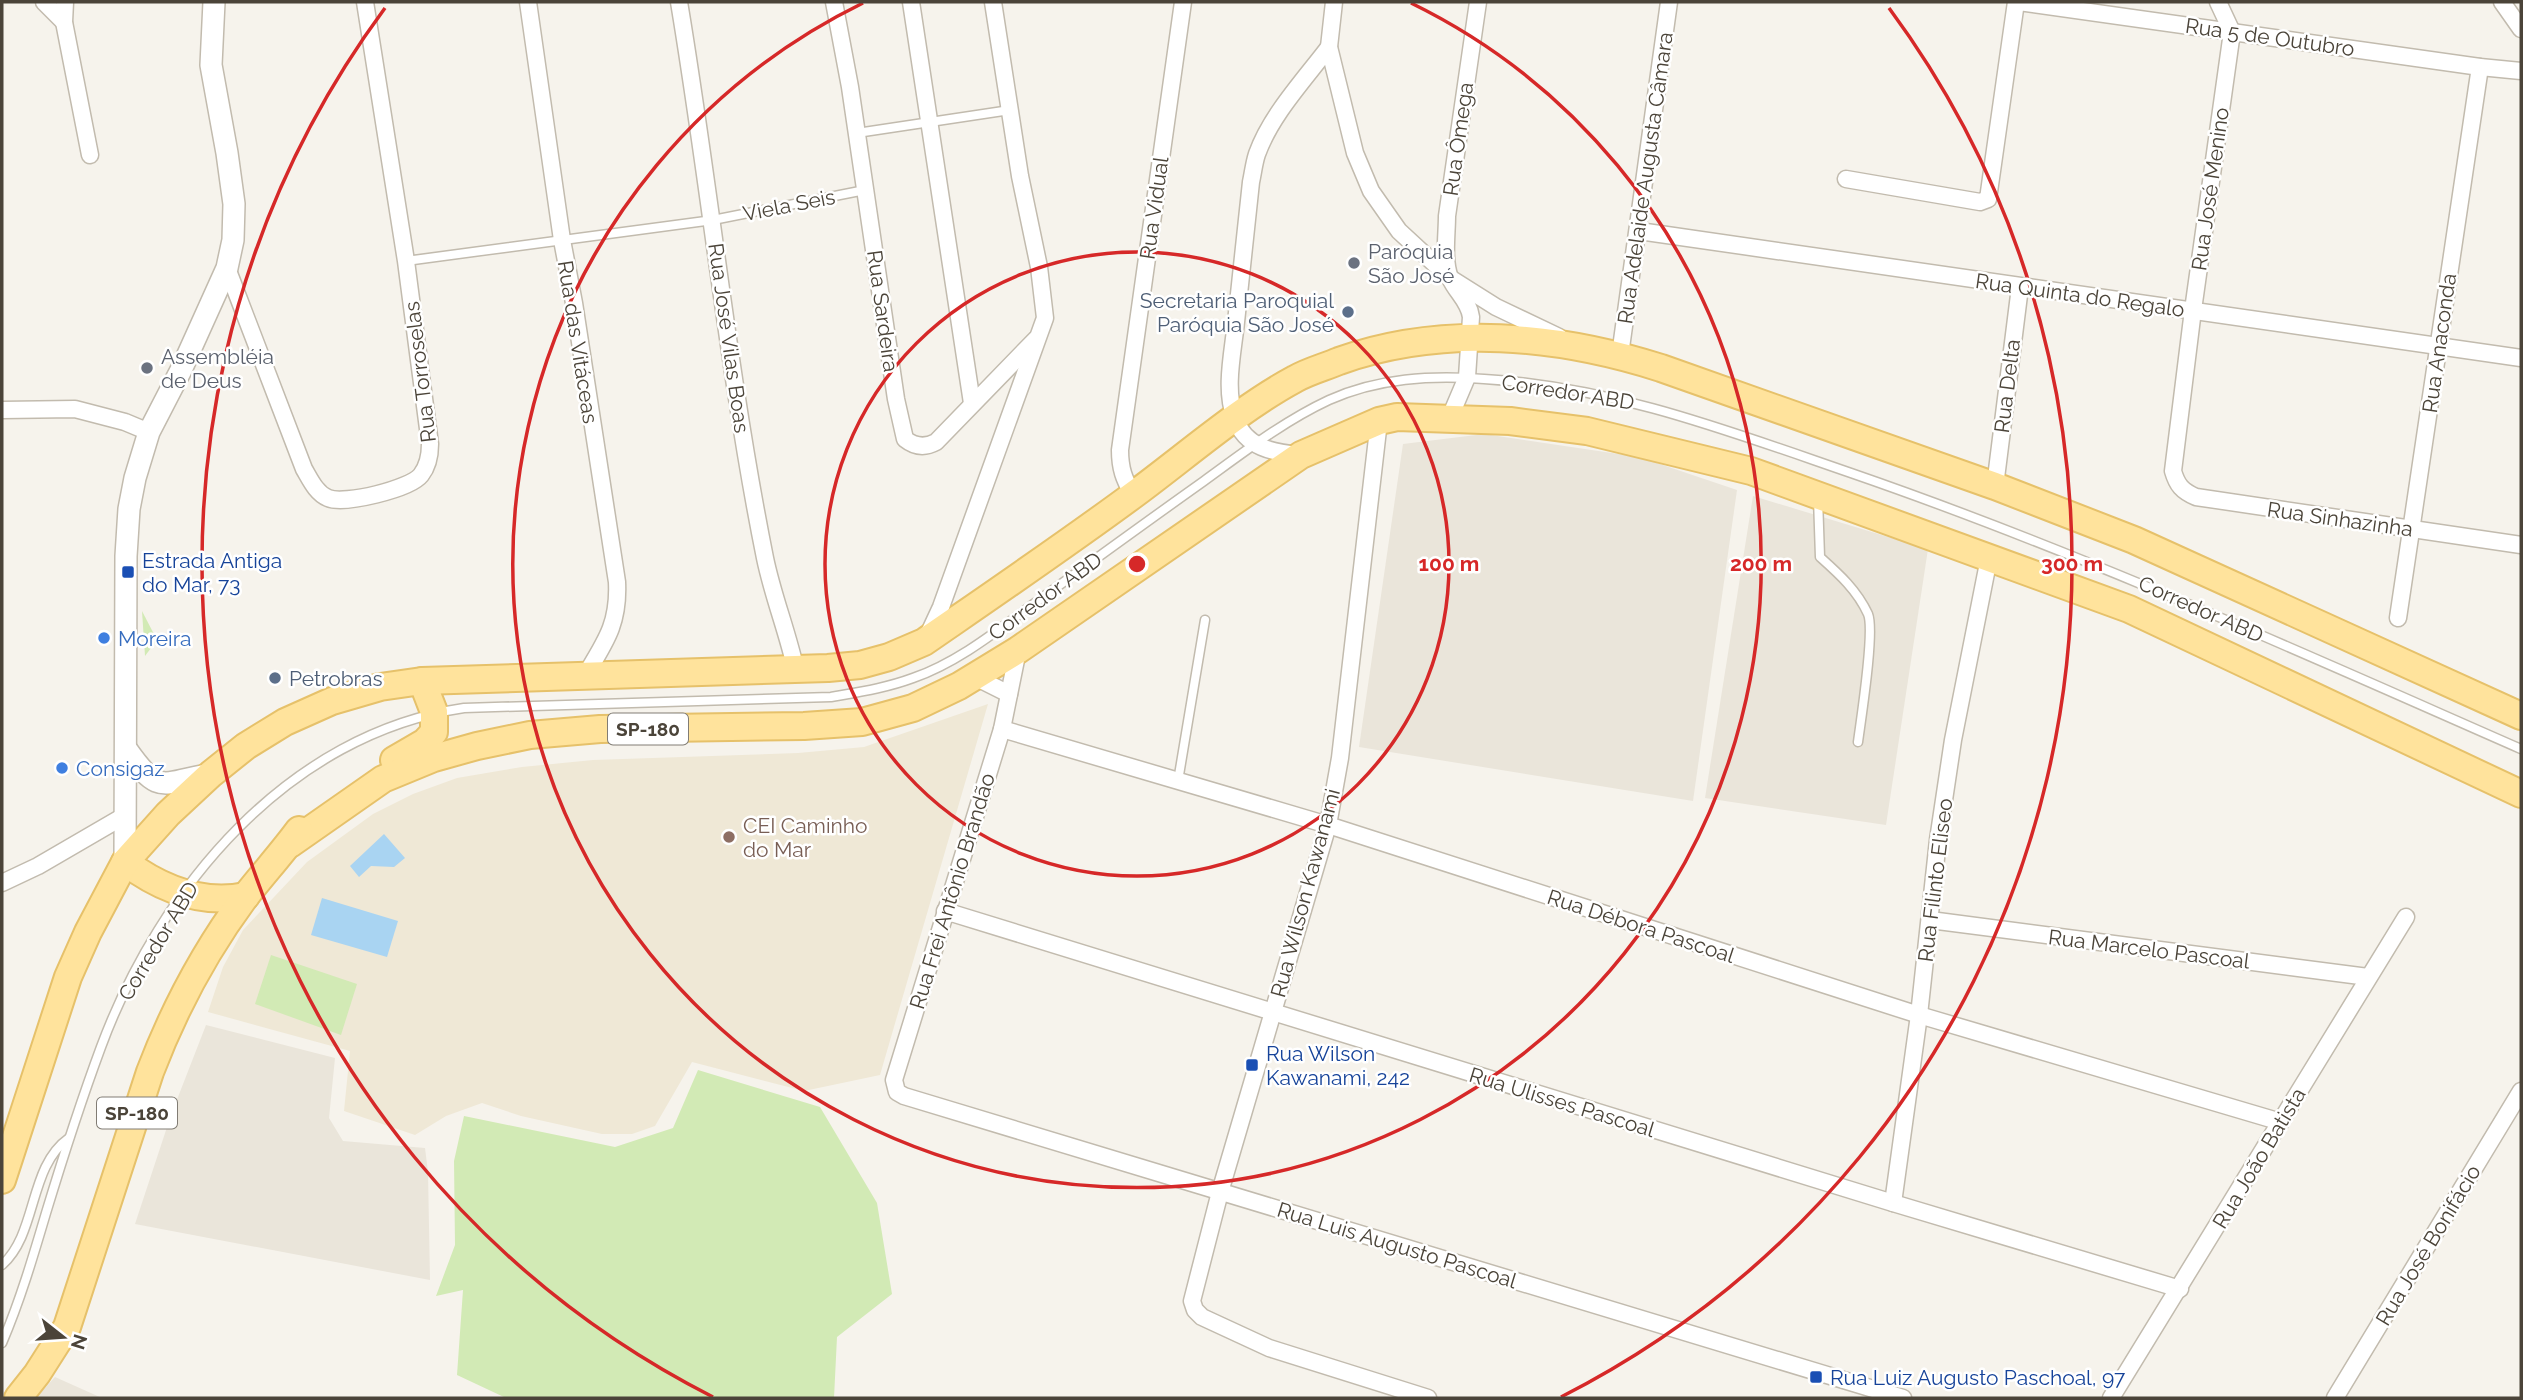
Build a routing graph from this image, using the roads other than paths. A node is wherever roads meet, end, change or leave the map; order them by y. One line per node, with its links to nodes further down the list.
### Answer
1 (44, 2): 17 (street)
2 (65, 2): 17 (street)
3 (214, 2): 33 (street)
4 (365, 2): 32 (street, Rua Torroselas)
5 (528, 2): 31 (street, Rua das Vitáceas)
6 (679, 2): 29 (street, Rua José Vilas Boas)
7 (834, 2): 25 (street, Rua Sardeira)
8 (911, 2): 24 (street)
9 (993, 2): 23 (street)
10 (1182, 2): 54 (street, Rua Vidual)
11 (1333, 2): 20 (street)
12 (1478, 2): 34 (street, Rua Ômega)
13 (1669, 2): 30 (street, Rua Adelaide Augusta Câmara)
14 (2018, 2): 19 (street, Rua 5 de Outubro); 27 (street)
15 (2218, 2): 19 (street)
16 (2502, 2): 18 (street)
17 (64, 22): 26 (street)
18 (2521, 29)
19 (2232, 32): 21 (street, Rua 5 de Outubro); 36 (street, Rua José Menino)
20 (1329, 47): 34 (street); 47 (street)
21 (2480, 67): 22 (street, Rua 5 de Outubro); 39 (street, Rua Anaconda)
22 (2521, 71)
23 (1010, 110): 24 (lane); 37 (street)
24 (930, 121): 25 (lane); 44 (street)
25 (857, 134): 28 (street, Rua Sardeira)
26 (90, 155)
27 (1846, 179)
28 (865, 190): 29 (lane, Viela Seis); 44 (street, Rua Sardeira)
29 (713, 220): 31 (lane, Viela Seis); 63 (street, Rua José Vilas Boas)
30 (1639, 232): 35 (street, Rua Quinta do Regalo); 41 (street, Rua Adelaide Augusta Câmara)
31 (562, 240): 32 (lane, Viela Seis); 64 (street, Rua das Vitáceas)
32 (406, 261): 33 (street, Rua Torroselas)
33 (227, 268): 49 (street)
34 (1450, 278): 38 (street); 40 (street)
35 (2020, 287): 36 (street, Rua Quinta do Regalo); 53 (street, Rua Delta)
36 (2193, 310): 39 (street, Rua Quinta do Regalo); 52 (street, Rua José Menino)
37 (1041, 335): 44 (street, Rua Sardeira); 61 (street)
38 (1471, 338): 40 (main road); 43 (street); 47 (main road)
39 (2438, 345): 42 (street, Rua Quinta do Regalo); 56 (street, Rua Anaconda)
40 (1582, 347): 41 (main road)
41 (1620, 355): 53 (main road)
42 (2521, 358)
43 (1466, 377): 46 (street); 50 (lane, Corredor ABD); 72 (lane, Corredor ABD)
44 (972, 403)
45 (2, 410): 49 (street)
46 (1450, 417): 48 (main road); 55 (main road)
47 (1235, 419): 50 (street); 54 (main road)
48 (1379, 421): 51 (main road); 78 (street, Rua Wilson Kawanami)
49 (149, 432): 73 (street)
50 (1254, 444): 51 (street); 68 (lane, Corredor ABD)
51 (1301, 456): 62 (main road)
52 (2173, 471): 56 (street, Rua Sinhazinha)
53 (1995, 486): 69 (main road)
54 (1133, 495): 61 (main road)
55 (1818, 495): 58 (main road); 71 (lane)
56 (2411, 530): 57 (street, Rua Sinhazinha); 59 (street, Rua Anaconda)
57 (2521, 545)
58 (1989, 558): 76 (main road); 86 (street, Rua Filinto Eliseo)
59 (2398, 618)
60 (1205, 620): 75 (lane)
61 (924, 642): 63 (main road)
62 (1018, 650): 65 (main road, SP-180); 67 (street, Rua Frei Antônio Brandão)
63 (796, 671): 64 (main road)
64 (586, 674): 66 (main road)
65 (975, 677): 67 (street); 79 (main road, SP-180)
66 (422, 681): 68 (main road); 74 (main road)
67 (1009, 694): 70 (street, Rua Frei Antônio Brandão)
68 (434, 712): 79 (main road); 82 (lane, Corredor ABD)
69 (2521, 716)
70 (1002, 729): 75 (street, Rua Débora Pascoal); 84 (street, Rua Frei Antônio Brandão)
71 (1858, 742)
72 (2521, 749)
73 (127, 750): 74 (street); 77 (street)
74 (211, 774): 80 (main road)
75 (1178, 781): 78 (street, Rua Débora Pascoal)
76 (2521, 794)
77 (124, 816): 80 (street); 81 (street)
78 (1328, 825): 88 (street, Rua Wilson Kawanami); 89 (street, Rua Débora Pascoal)
79 (289, 844): 83 (main road, SP-180)
80 (125, 862): 82 (main road); 94 (main road)
81 (2, 883)
82 (183, 894): 83 (main road); 93 (lane, Corredor ABD)
83 (246, 896): 100 (main road, SP-180)
84 (945, 911): 88 (street, Rua Ulisses Pascoal); 90 (street, Rua Frei Antônio Brandão)
85 (2406, 917): 87 (street, Rua João Batista)
86 (1930, 920): 87 (street, Rua Marcelo Pascoal); 89 (street, Rua Filinto Eliseo)
87 (2368, 977): 92 (street, Rua João Batista)
88 (1273, 1013): 95 (street, Rua Wilson Kawanami); 96 (street, Rua Ulisses Pascoal)
89 (1919, 1015): 92 (street, Rua Débora Pascoal); 96 (street, Rua Filinto Eliseo)
90 (894, 1086): 95 (street, Rua Luis Augusto Pascoal)
91 (2521, 1091): 104 (street, Rua José Bonifácio)
92 (2281, 1122): 98 (street, Rua João Batista)
93 (69, 1138): 97 (lane); 99 (lane, Corredor ABD)
94 (2, 1180)
95 (1220, 1192): 101 (street, Rua Wilson Kawanami); 102 (street, Rua Luis Augusto Pascoal)
96 (1893, 1203): 98 (street, Rua Ulisses Pascoal)
97 (2, 1265)
98 (2180, 1289): 103 (street, Rua João Batista)
99 (2, 1343)
100 (18, 1398)
101 (1429, 1398)
102 (1903, 1398)
103 (2111, 1398)
104 (2335, 1398)

